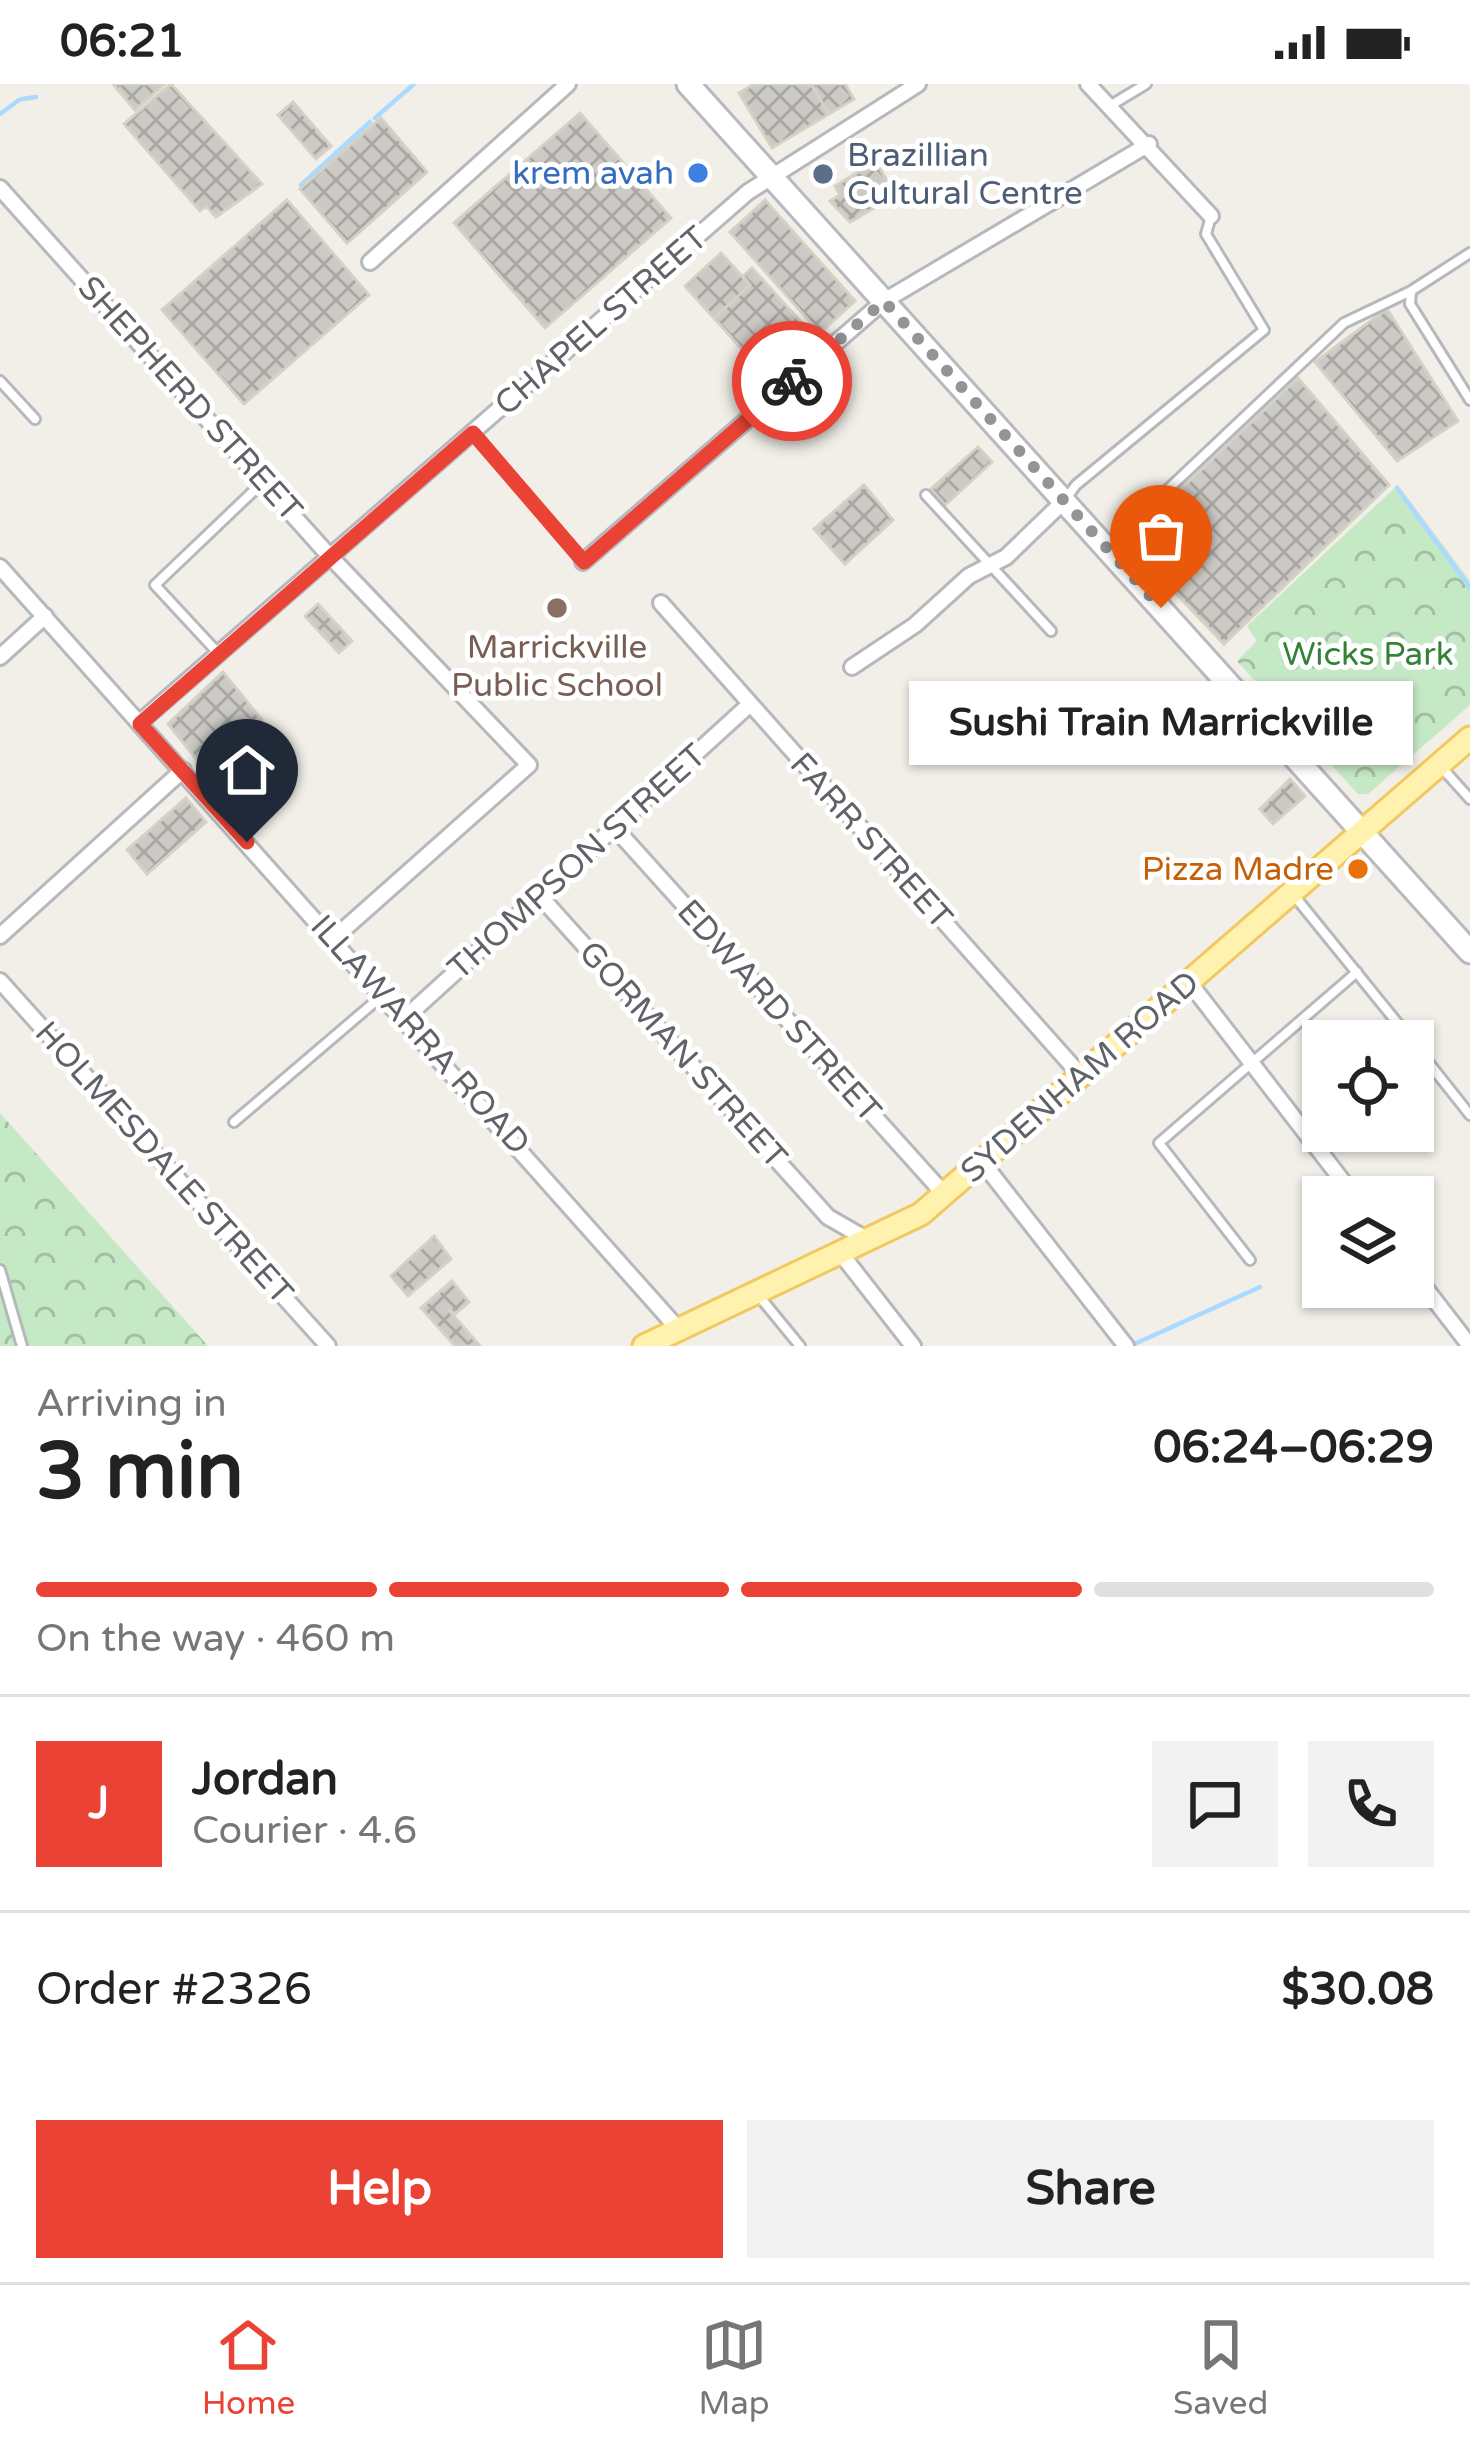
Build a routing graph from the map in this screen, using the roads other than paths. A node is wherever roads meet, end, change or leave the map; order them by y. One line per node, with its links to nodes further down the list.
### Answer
1 (568, 84): 12 (street)
2 (688, 84): 8 (main road)
3 (918, 84): 8 (street, CHAPEL STREET)
4 (1088, 84): 6 (street)
5 (1146, 84): 6 (lane)
6 (1108, 107): 7 (street)
7 (1150, 144): 10 (street); 14 (street)
8 (770, 175): 14 (main road); 18 (street, CHAPEL STREET)
9 (0, 188): 19 (street, SHEPHERD STREET)
10 (1210, 216): 21 (lane)
11 (1470, 253): 13 (lane)
12 (370, 262)
13 (1411, 291): 16 (lane); 22 (lane)
14 (884, 301): 21 (main road); 24 (street)
15 (0, 381): 17 (lane)
16 (1470, 400)
17 (35, 419)
18 (473, 433): 23 (street, CHAPEL STREET); 24 (lane)
19 (265, 479): 23 (street, SHEPHERD STREET); 30 (lane)
20 (926, 495): 25 (lane)
21 (1064, 501): 22 (main road); 25 (street)
22 (1107, 548): 40 (main road)
23 (331, 555): 30 (street, CHAPEL STREET); 44 (street, SHEPHERD STREET)
24 (584, 562)
25 (990, 564): 29 (lane); 32 (street)
26 (0, 567): 28 (street, ILLAWARRA ROAD)
27 (662, 603): 33 (street, FARR STREET)
28 (45, 616): 31 (street); 34 (street, ILLAWARRA ROAD)
29 (1051, 631)
30 (219, 654): 34 (street, CHAPEL STREET)
31 (0, 658)
32 (853, 667)
33 (749, 706): 39 (street, THOMPSON STREET); 54 (street, FARR STREET)
34 (140, 724): 37 (street, ILLAWARRA ROAD)
35 (1470, 738): 36 (main road, SYDENHAM ROAD)
36 (1439, 764): 38 (lane); 40 (main road, SYDENHAM ROAD)
37 (183, 770): 43 (street); 44 (street, ILLAWARRA ROAD)
38 (1470, 799)
39 (614, 826): 42 (street, THOMPSON STREET); 59 (street, EDWARD STREET)
40 (1364, 831): 41 (main road, SYDENHAM ROAD); 45 (main road)
41 (1292, 892): 46 (lane); 48 (main road, SYDENHAM ROAD)
42 (538, 894): 50 (street, THOMPSON STREET); 60 (street, GORMAN STREET)
43 (0, 936)
44 (333, 939): 49 (street, ILLAWARRA ROAD)
45 (1470, 952)
46 (1357, 972): 51 (lane); 52 (lane)
47 (0, 981): 70 (street, HOLMESDALE STREET)
48 (1189, 982): 52 (street); 54 (main road, SYDENHAM ROAD)
49 (384, 994): 50 (street, ILLAWARRA ROAD); 56 (lane)
50 (406, 1018): 67 (street, ILLAWARRA ROAD)
51 (1395, 1020)
52 (1251, 1063): 58 (street); 63 (lane)
53 (1434, 1069): 55 (lane)
54 (1082, 1077): 57 (main road, SYDENHAM ROAD)
55 (1470, 1114)
56 (234, 1122)
57 (983, 1163): 59 (main road, SYDENHAM ROAD); 68 (street)
58 (1339, 1176)
59 (945, 1195): 61 (main road, SYDENHAM ROAD)
60 (828, 1216): 61 (street, GORMAN STREET); 62 (street)
61 (871, 1241): 62 (main road, SYDENHAM ROAD)
62 (836, 1258): 65 (main road, SYDENHAM ROAD); 73 (street)
63 (1250, 1260)
64 (0, 1270): 69 (lane)
65 (758, 1294): 67 (main road, SYDENHAM ROAD); 72 (lane)
66 (1434, 1299): 74 (street)
67 (687, 1338): 71 (main road, SYDENHAM ROAD)
68 (1125, 1344)
69 (22, 1346)
70 (328, 1346)
71 (644, 1346)
72 (800, 1346)
73 (913, 1346)
74 (1470, 1346)

